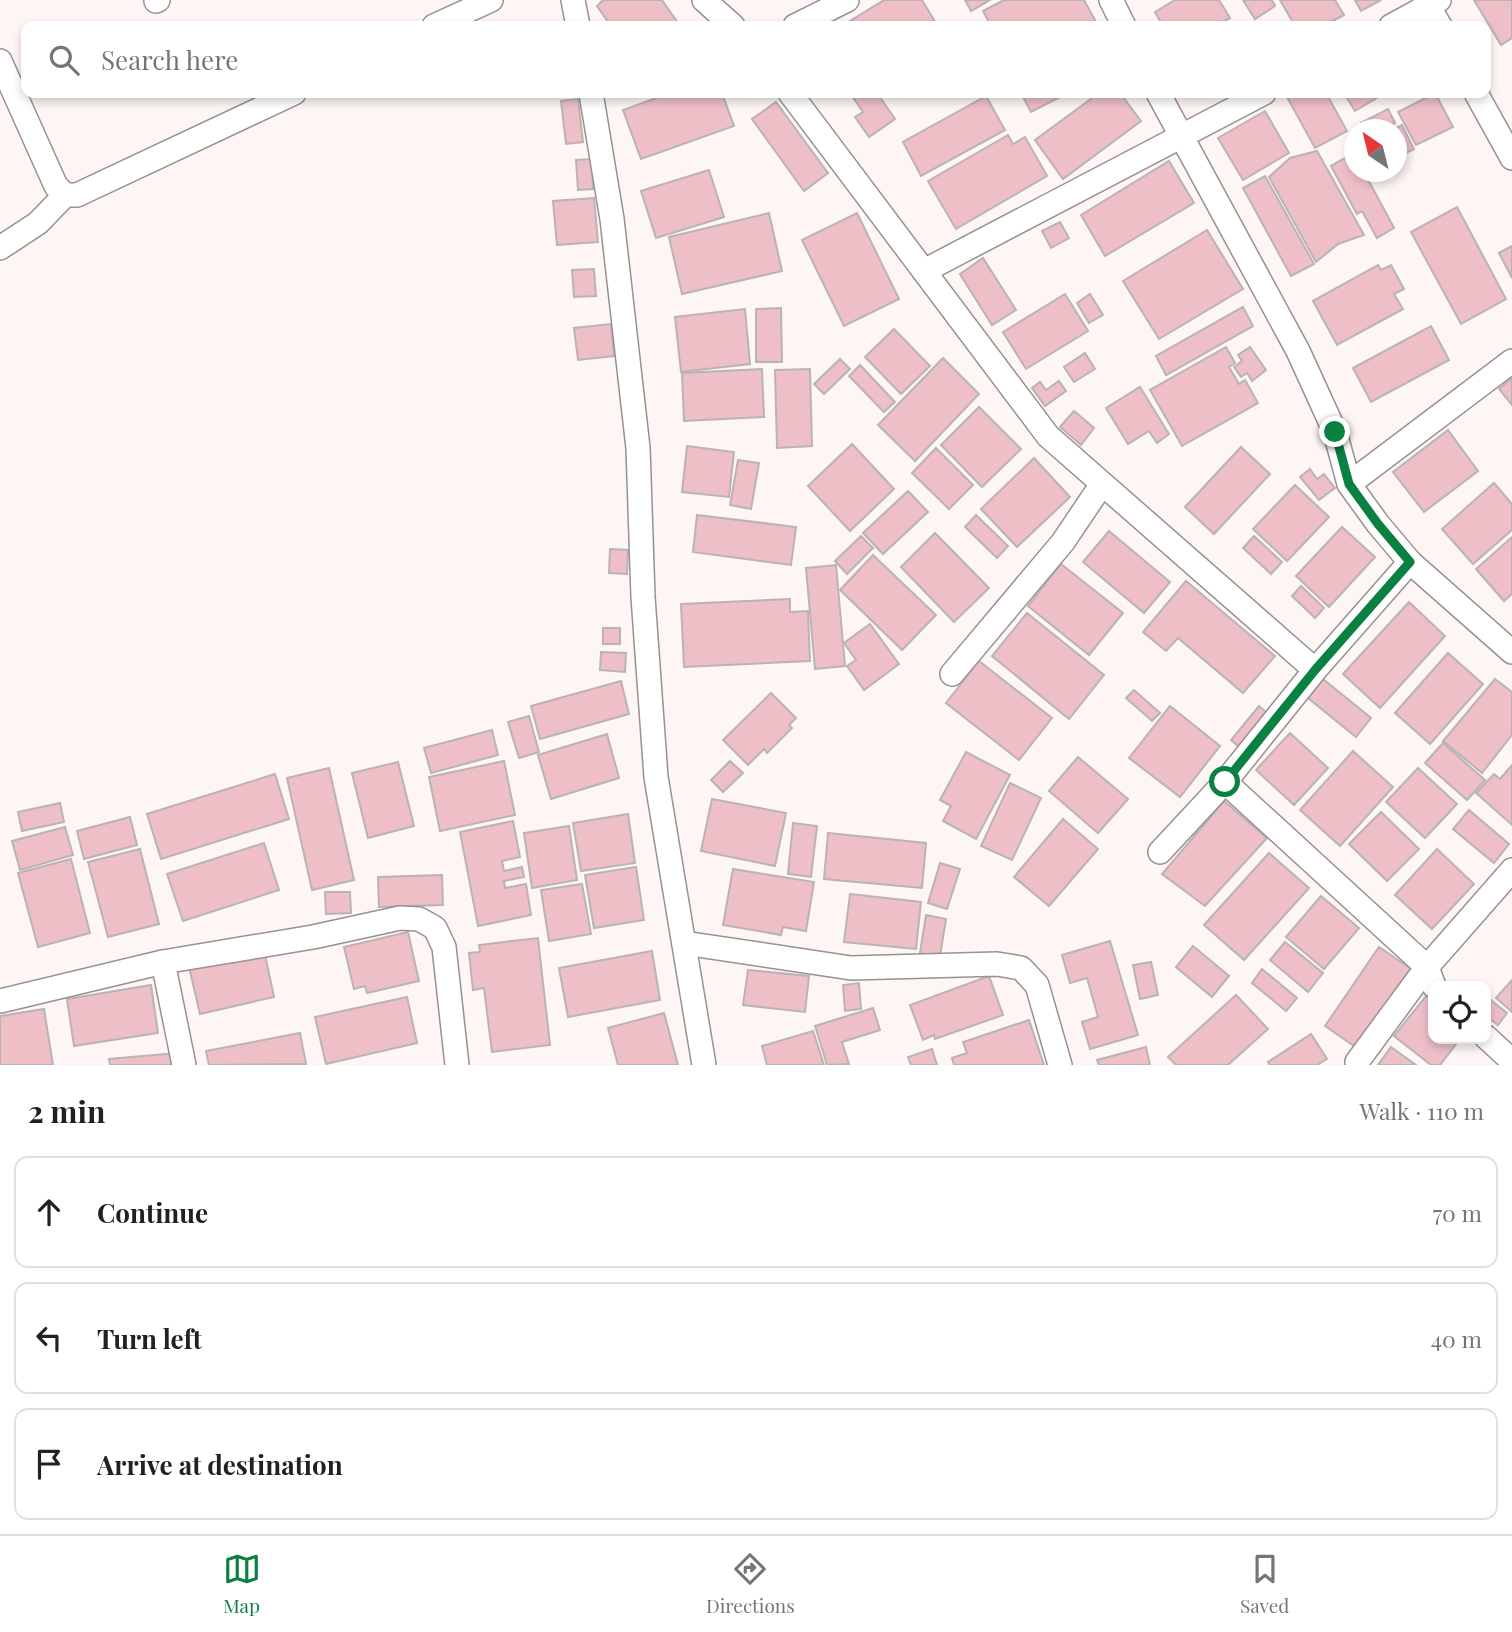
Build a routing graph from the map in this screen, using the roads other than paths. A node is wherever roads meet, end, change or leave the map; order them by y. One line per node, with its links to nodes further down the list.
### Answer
1 (491, 0): 6 (street)
2 (573, 0): 9 (street)
3 (704, 0): 10 (street)
4 (1111, 0): 12 (street)
5 (837, 3): 11 (street)
6 (453, 8): 8 (street)
7 (1433, 8): 13 (street)
8 (439, 21)
9 (577, 21)
10 (727, 21)
11 (804, 21)
12 (1122, 21)
13 (1403, 21)
14 (0, 61): 23 (street)
15 (283, 98): 23 (street)
16 (592, 98): 36 (street)
17 (794, 98): 25 (street)
18 (1160, 98): 21 (street)
19 (1254, 98): 21 (street)
20 (1479, 98): 22 (street)
21 (1180, 137): 25 (street); 28 (street)
22 (1512, 158)
23 (65, 195): 24 (street)
24 (0, 248)
25 (923, 271): 27 (street)
26 (1512, 361): 28 (street)
27 (1102, 484): 31 (street); 32 (street)
28 (1349, 484): 29 (street)
29 (1410, 562): 30 (street); 31 (street)
30 (1512, 652)
31 (1315, 670): 33 (street)
32 (952, 674)
33 (1225, 782): 34 (street); 38 (street)
34 (1160, 852)
35 (1512, 870): 38 (street)
36 (684, 943): 45 (street); 46 (street)
37 (163, 962): 39 (street); 43 (street); 44 (street)
38 (1431, 977): 41 (street)
39 (0, 1001)
40 (1491, 1042): 42 (street)
41 (1357, 1062)
42 (1512, 1062)
43 (184, 1065)
44 (457, 1065)
45 (704, 1065)
46 (1060, 1065)

